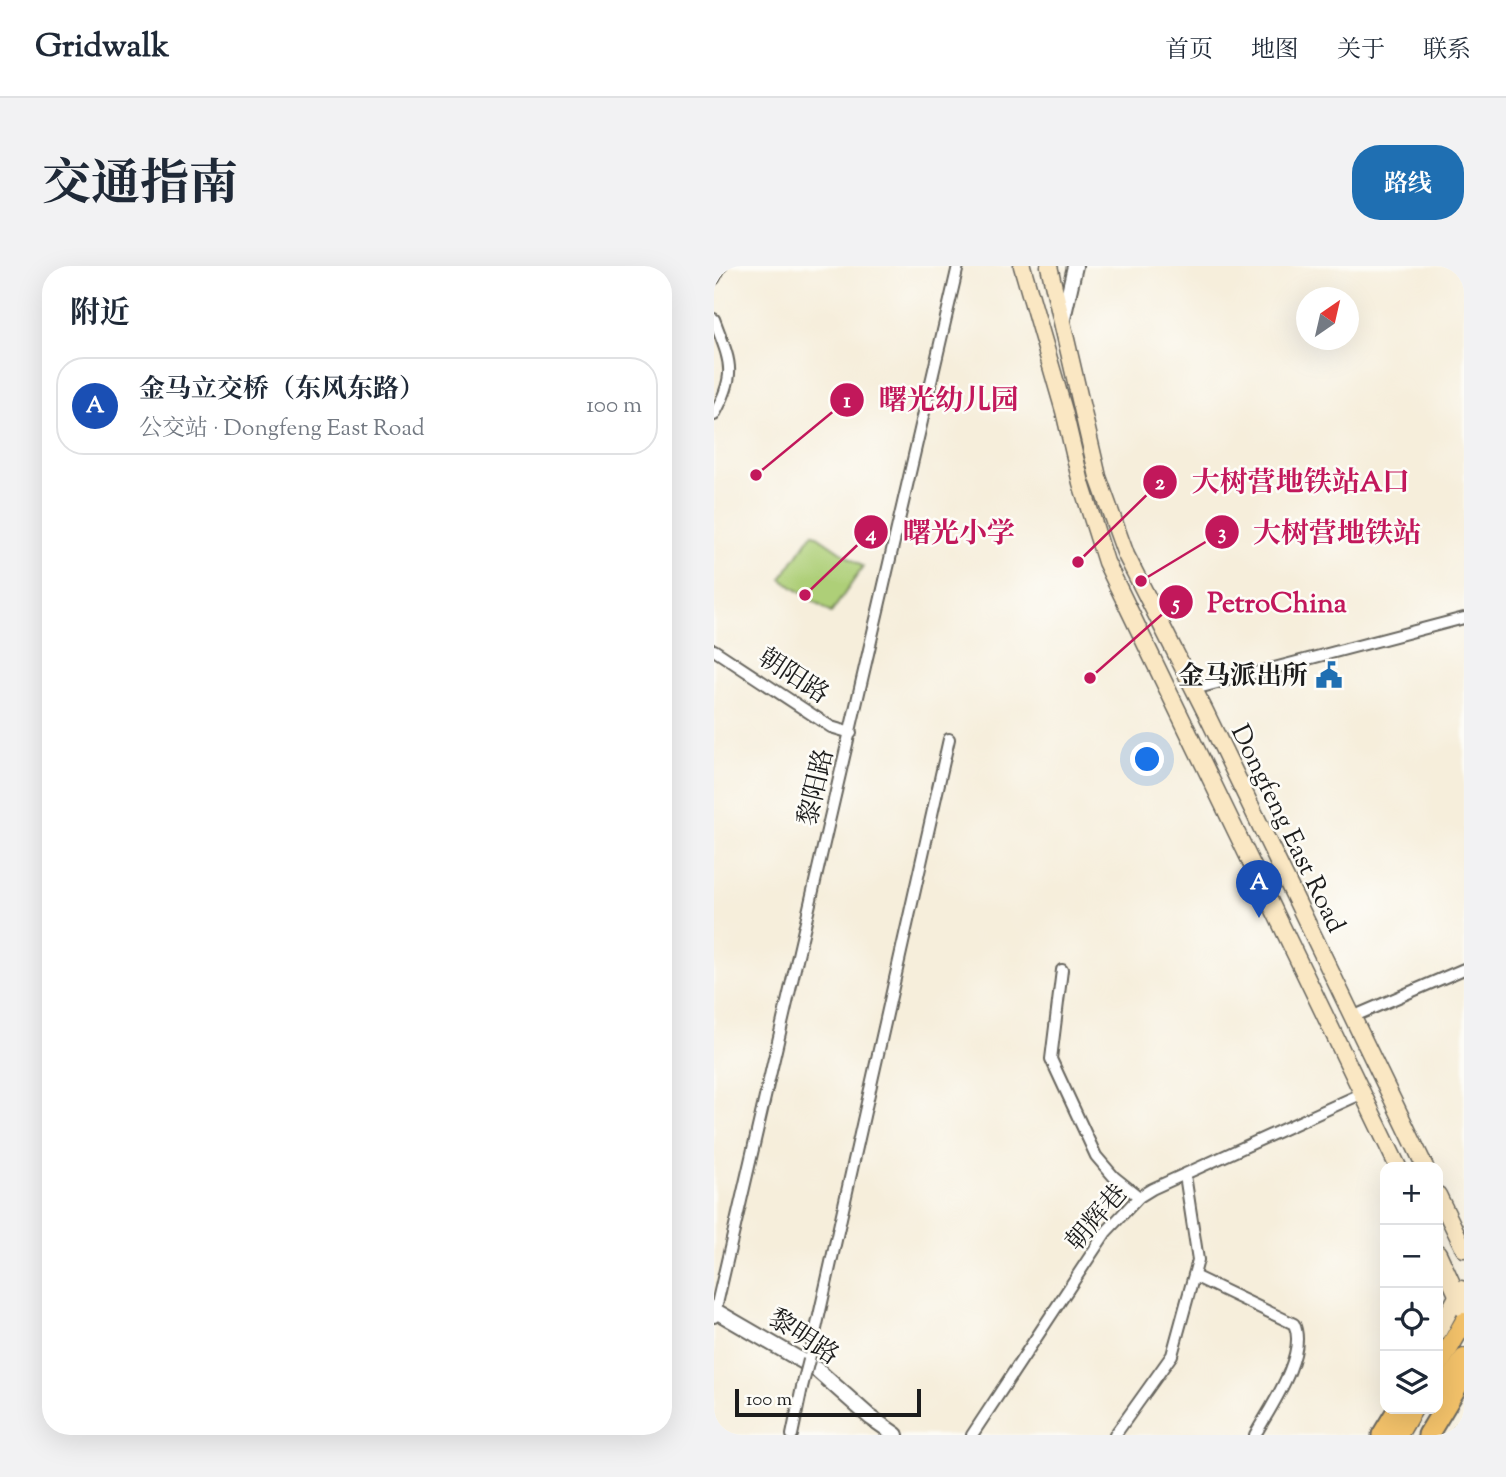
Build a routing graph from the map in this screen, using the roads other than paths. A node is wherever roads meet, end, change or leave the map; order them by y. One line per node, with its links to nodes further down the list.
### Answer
1 (721, 266): 6 (street)
2 (958, 266): 13 (street, 黎阳路)
3 (1022, 266): 18 (main road, Dongfeng East Road)
4 (1049, 266): 8 (main road, Dongfeng East Road)
5 (1076, 266): 8 (street)
6 (714, 279)
7 (714, 319): 9 (street)
8 (1062, 323): 12 (main road, Dongfeng East Road)
9 (714, 415)
10 (1464, 618): 12 (street)
11 (714, 650): 13 (street, 朝阳路)
12 (1194, 689): 17 (main road, Dongfeng East Road)
13 (851, 733): 30 (street, 黎阳路)
14 (949, 739): 40 (street, bridge)
15 (1464, 969): 17 (street)
16 (1062, 970): 22 (street)
17 (1352, 1017): 20 (main road, Dongfeng East Road)
18 (1363, 1093): 19 (main road, Dongfeng East Road); 21 (street, 朝辉巷)
19 (1396, 1162)
20 (1423, 1162)
21 (1185, 1175): 22 (street, 朝辉巷); 28 (street)
22 (1139, 1198): 42 (street, 朝辉巷)
23 (1443, 1202): 25 (main road)
24 (1443, 1205): 26 (main road)
25 (1464, 1219)
26 (1464, 1249)
27 (1443, 1262): 29 (main road)
28 (1194, 1276): 43 (street); 44 (street)
29 (1462, 1296): 32 (main road)
30 (715, 1313): 41 (street, 黎明路)
31 (1464, 1322): 33 (main road)
32 (1443, 1324)
33 (1443, 1358)
34 (1464, 1358): 36 (main road)
35 (1464, 1375): 48 (highway)
36 (1443, 1393)
37 (1398, 1414): 45 (highway)
38 (1401, 1414): 46 (main road)
39 (1430, 1414): 47 (main road)
40 (792, 1435)
41 (896, 1435)
42 (972, 1435)
43 (1115, 1435)
44 (1255, 1435)
45 (1379, 1435)
46 (1398, 1435)
47 (1417, 1435)
48 (1429, 1435)

